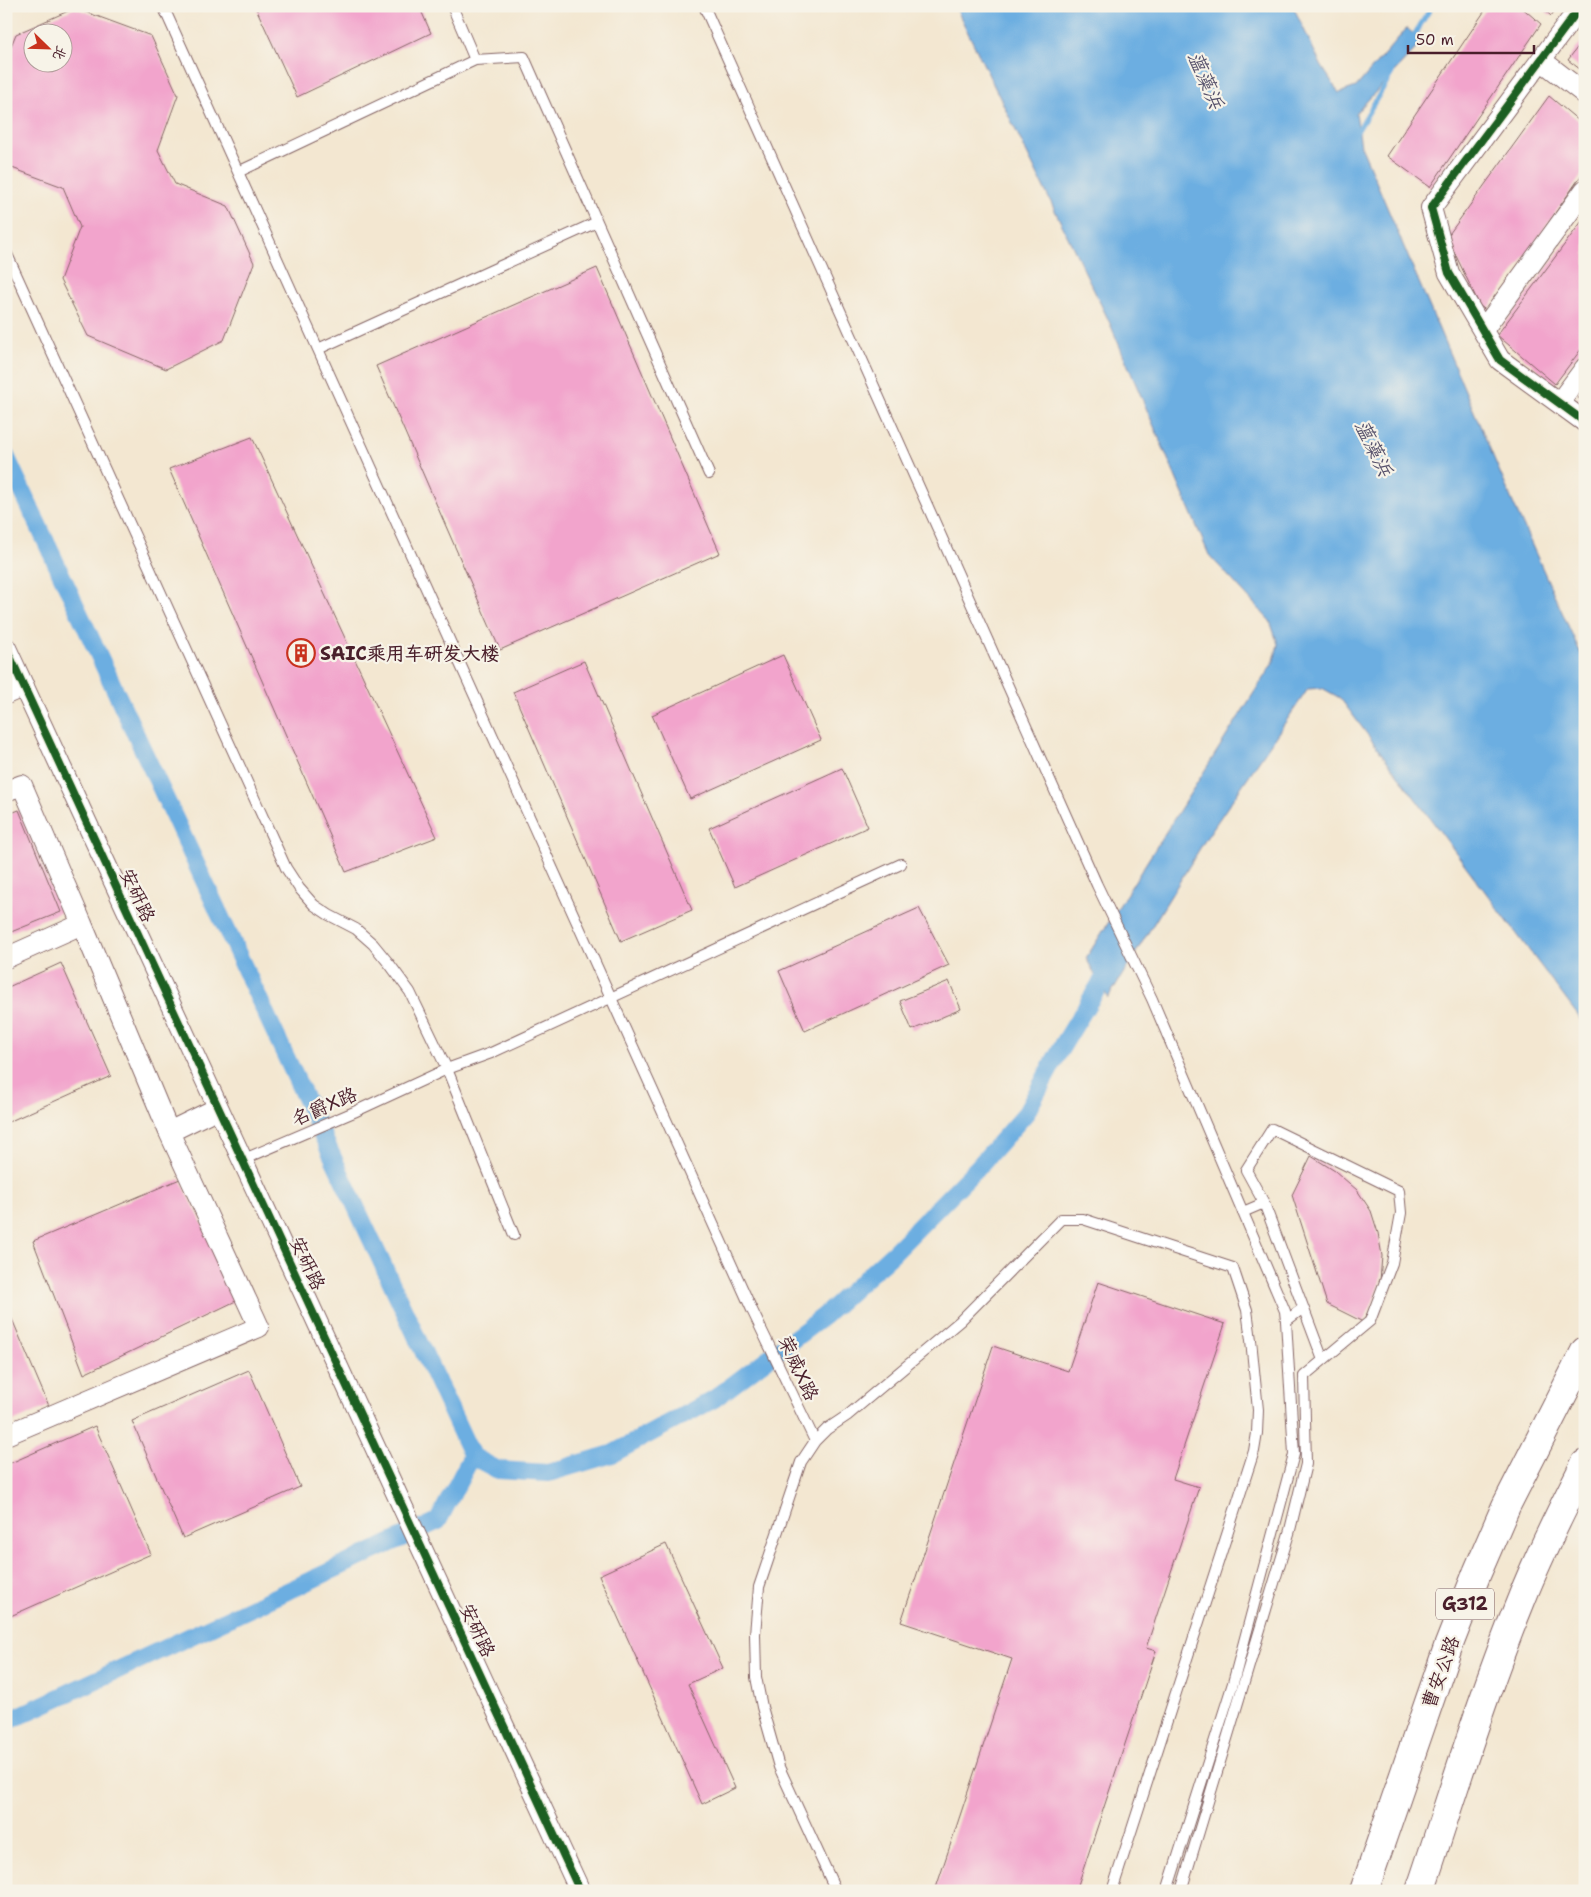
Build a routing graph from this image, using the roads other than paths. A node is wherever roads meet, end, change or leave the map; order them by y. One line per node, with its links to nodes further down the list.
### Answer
1 (163, 6): 8 (lane, 荣威X路)
2 (452, 6): 5 (lane)
3 (704, 6): 30 (lane)
4 (1581, 6): 6 (street)
5 (475, 60): 8 (lane); 10 (lane)
6 (1541, 60): 7 (street); 12 (street)
7 (1585, 94)
8 (238, 172): 13 (lane, 荣威X路)
9 (1585, 190): 12 (street)
10 (598, 222): 13 (lane); 17 (lane)
11 (6, 252): 25 (lane)
12 (1483, 330): 15 (street)
13 (318, 349): 24 (lane, 荣威X路)
14 (1585, 368): 15 (street)
15 (1559, 403): 16 (street)
16 (1585, 422)
17 (709, 474)
18 (6, 648): 19 (street, 安研路)
19 (15, 690): 26 (street, 安研路)
20 (6, 791): 22 (street)
21 (901, 864): 24 (lane, 名爵X路)
22 (82, 924): 23 (street); 27 (street)
23 (6, 958)
24 (611, 998): 25 (lane, 名爵X路); 37 (lane, 荣威X路)
25 (447, 1069): 28 (lane, 名爵X路); 31 (lane)
26 (218, 1108): 27 (street); 28 (street, 安研路)
27 (169, 1132): 36 (street)
28 (242, 1160): 41 (street, 安研路)
29 (1264, 1203): 30 (lane); 32 (lane); 35 (lane)
30 (1243, 1212): 33 (lane)
31 (514, 1236)
32 (1303, 1308): 33 (lane); 35 (lane)
33 (1286, 1320): 44 (lane)
34 (1585, 1351): 39 (highway, 曹安公路 / G312)
35 (1322, 1360): 45 (lane)
36 (6, 1435)
37 (815, 1441): 42 (lane); 43 (lane)
38 (1585, 1464): 40 (highway, G312)
39 (1367, 1879)
40 (1422, 1886)
41 (580, 1891)
42 (836, 1891)
43 (1112, 1891)
44 (1166, 1891)
45 (1181, 1891)

